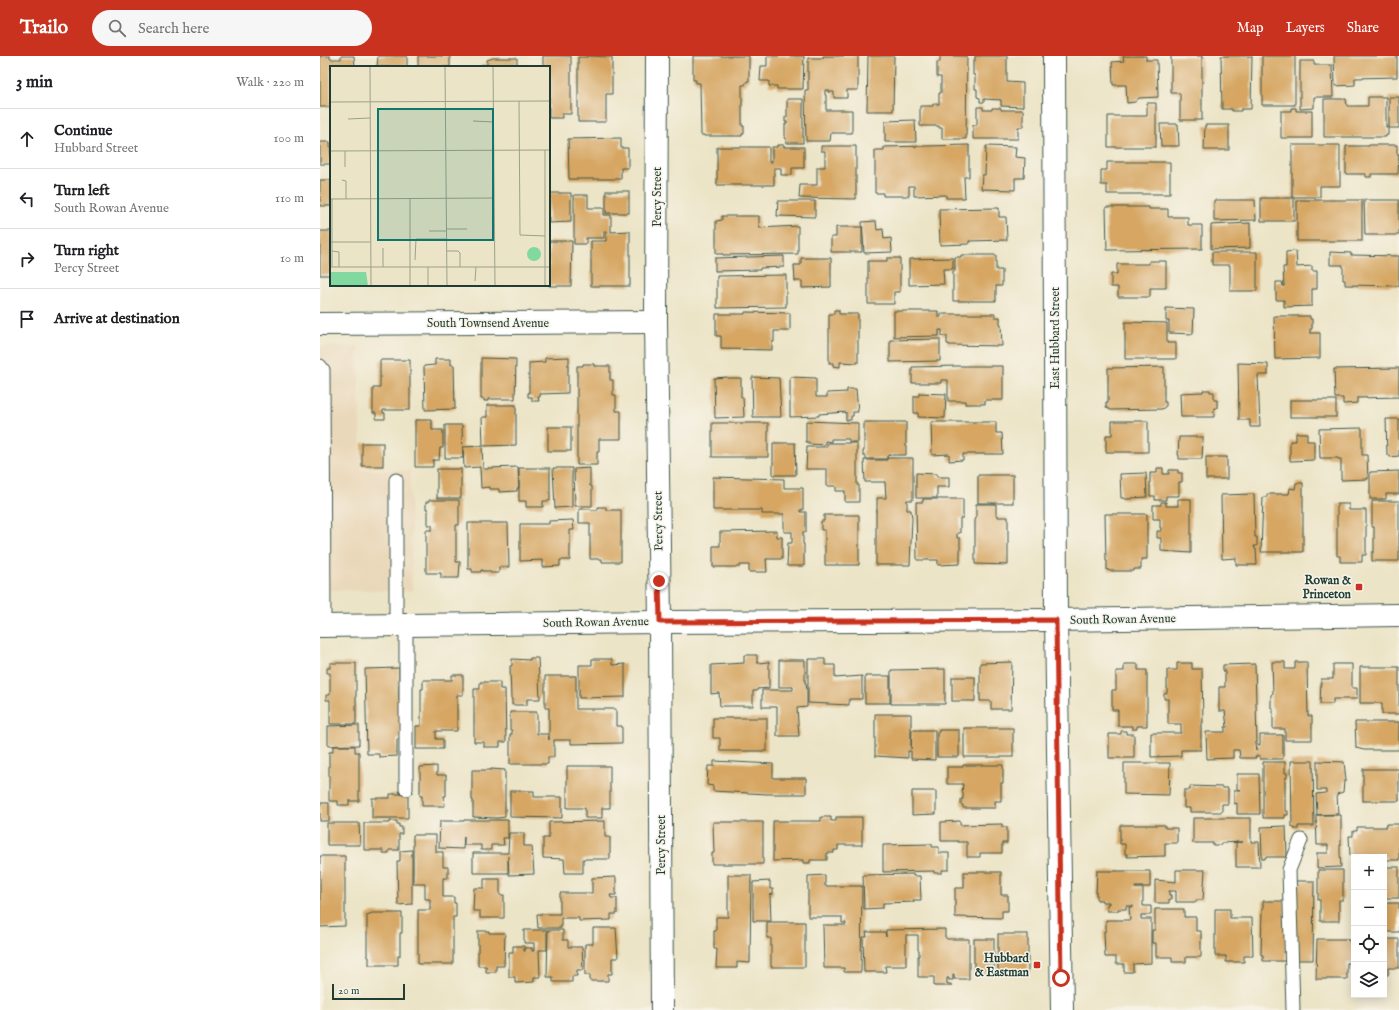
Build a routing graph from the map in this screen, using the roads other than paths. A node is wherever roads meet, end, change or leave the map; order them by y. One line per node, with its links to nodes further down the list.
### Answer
1 (657, 56): 3 (street, Percy Street)
2 (1054, 56): 8 (street, East Hubbard Street)
3 (656, 322): 4 (street, South Townsend Avenue); 9 (street, Percy Street)
4 (320, 324)
5 (320, 366): 11 (lane)
6 (396, 480): 10 (lane)
7 (1399, 615): 8 (street, South Rowan Avenue)
8 (1056, 620): 9 (street, South Rowan Avenue); 15 (street, East Hubbard Street)
9 (660, 622): 10 (street, South Rowan Avenue); 14 (street, Percy Street)
10 (401, 625): 11 (street, South Rowan Avenue); 12 (lane)
11 (322, 626)
12 (406, 790)
13 (1301, 840): 16 (lane)
14 (662, 1010)
15 (1062, 1010)
16 (1293, 1010)

